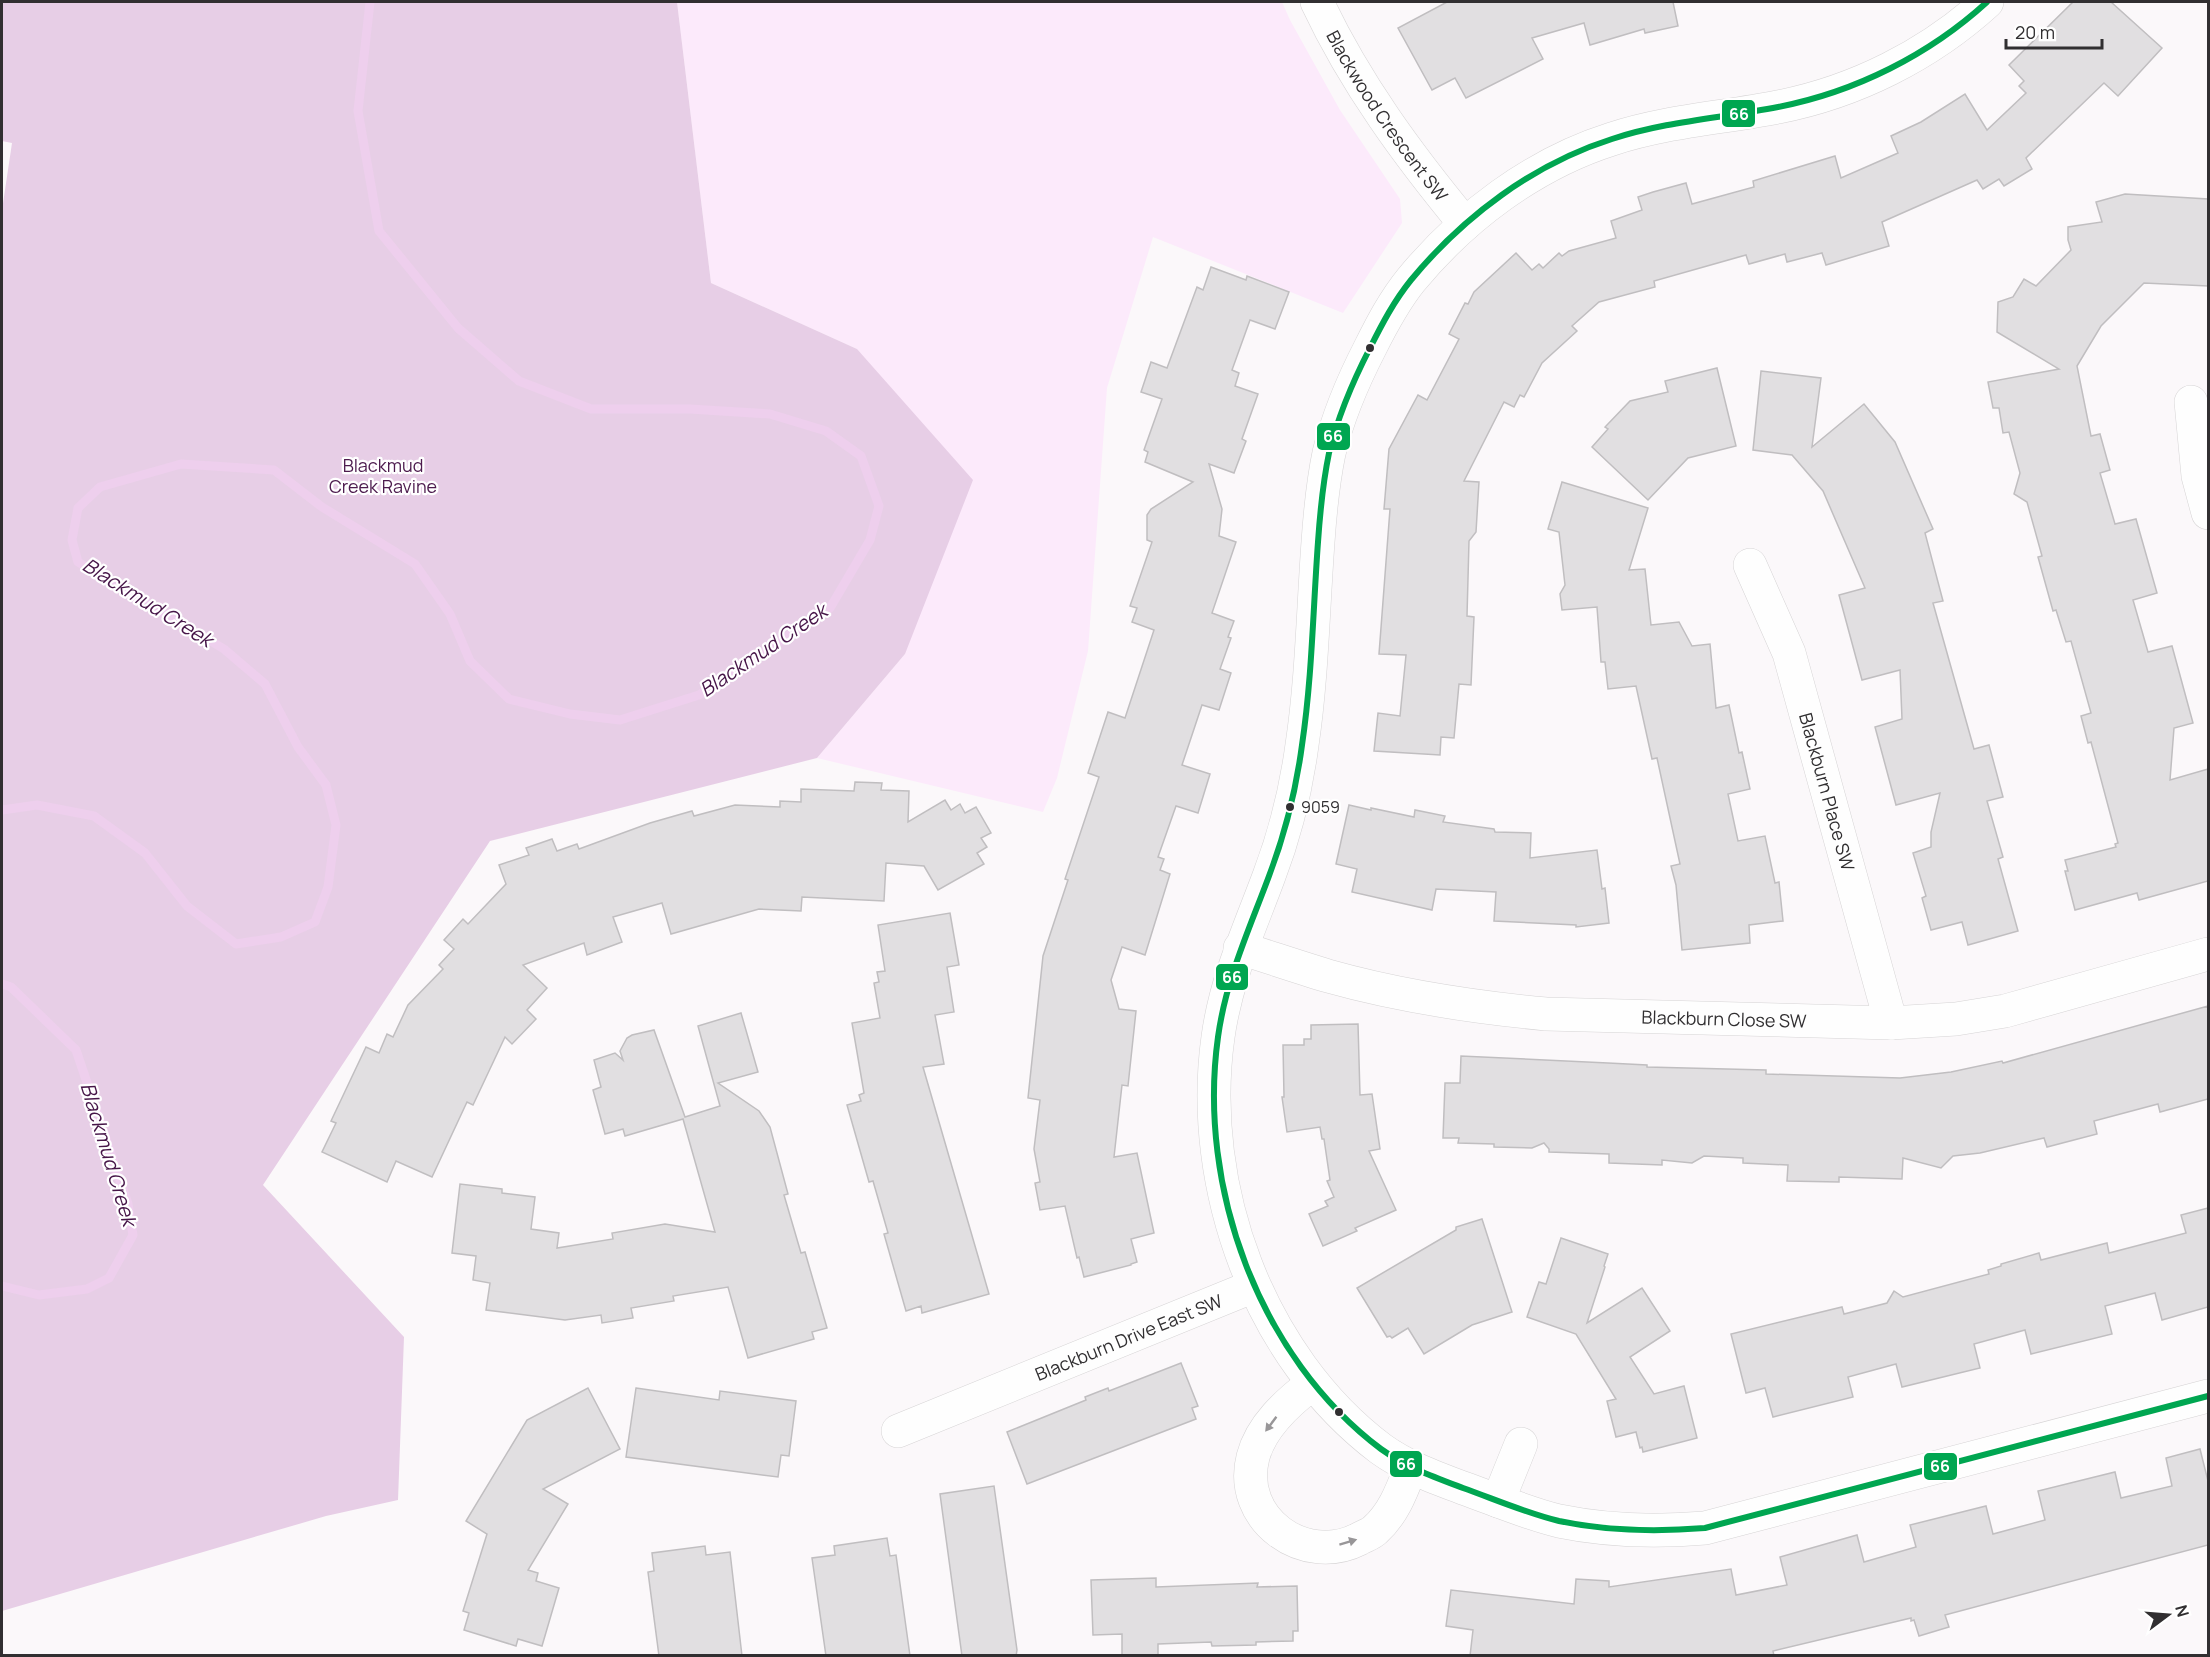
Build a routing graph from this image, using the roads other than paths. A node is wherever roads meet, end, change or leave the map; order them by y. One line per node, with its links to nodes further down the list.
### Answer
1 (1317, 2): 3 (street, Blackwood Crescent SW)
2 (1987, 2): 3 (street)
3 (1465, 224): 7 (street)
4 (2191, 402): 5 (street)
5 (2208, 513)
6 (1750, 565): 9 (street, Blackburn Place SW)
7 (1240, 948): 9 (street, Blackburn Close SW); 10 (street)
8 (2208, 954): 9 (street, Blackburn Close SW)
9 (1891, 1023)
10 (1254, 1286): 11 (street); 13 (street, Blackburn Drive East SW)
11 (1312, 1384): 15 (street); 15 (street, one-way to 15)
12 (2208, 1396): 16 (street)
13 (898, 1431)
14 (1521, 1444): 16 (street)
15 (1411, 1467): 16 (street)
16 (1498, 1501)

